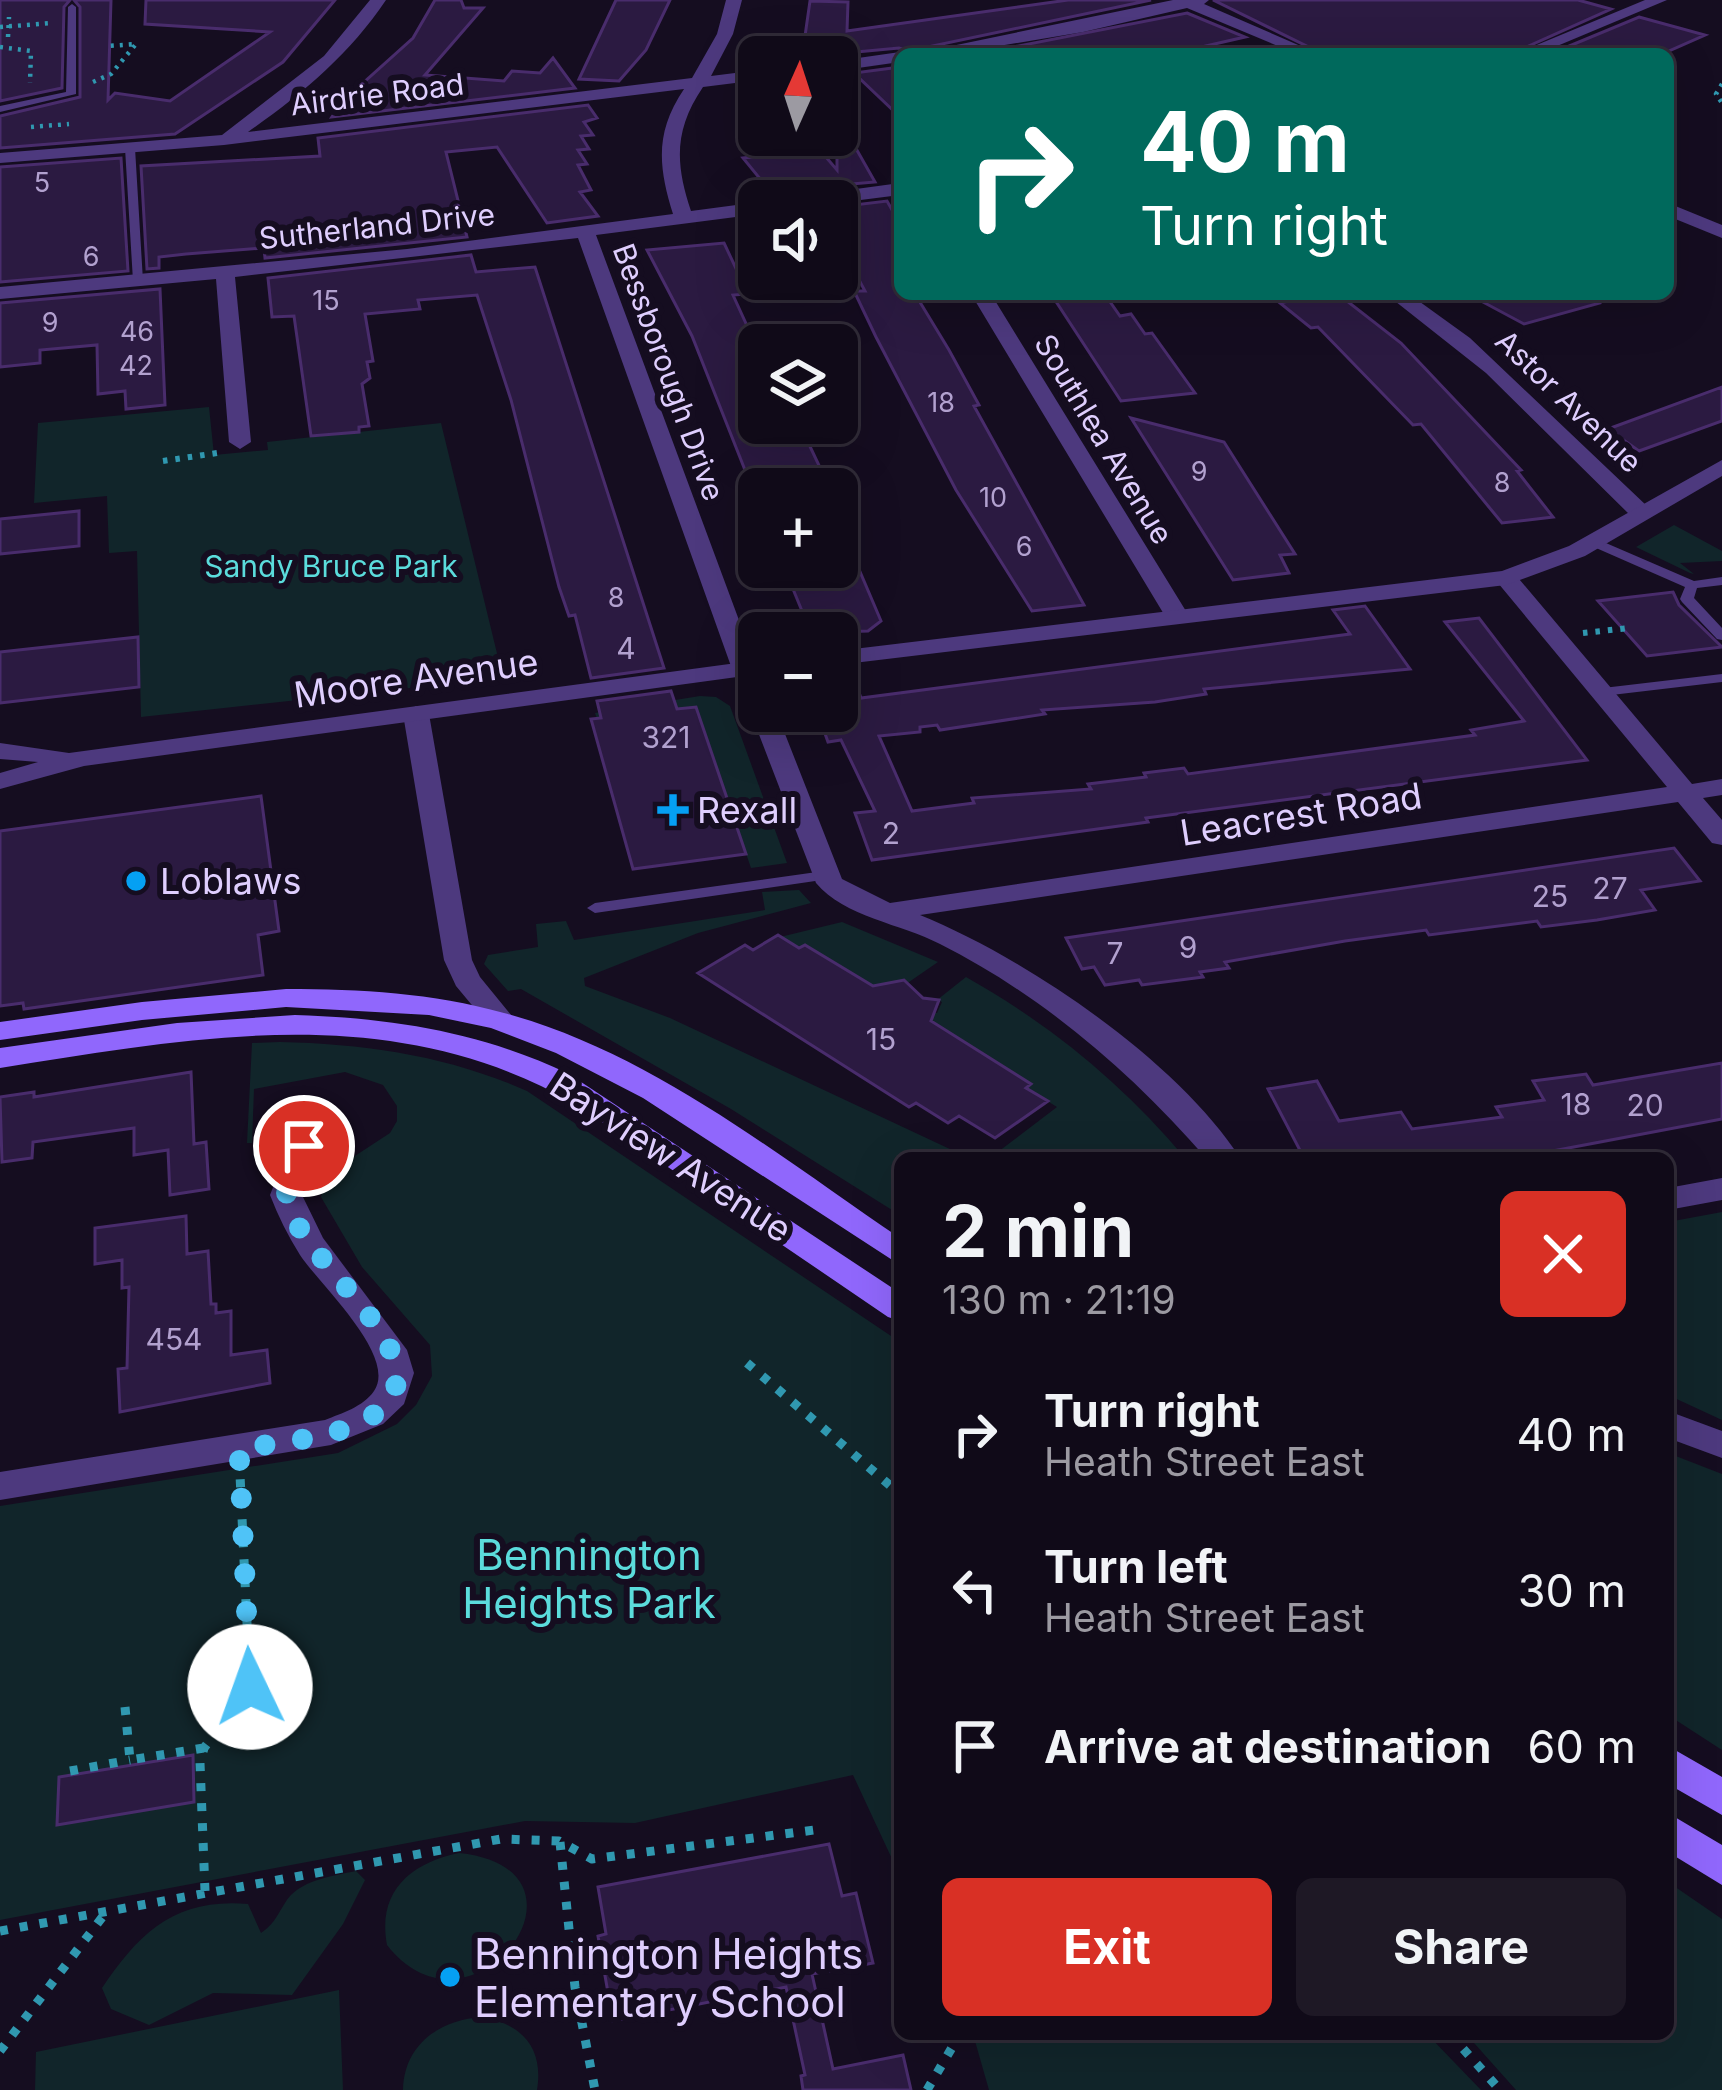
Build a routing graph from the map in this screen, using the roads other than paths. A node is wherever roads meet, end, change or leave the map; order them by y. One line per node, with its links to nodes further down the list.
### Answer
1 (377, 0): 14 (street)
2 (734, 0): 12 (street, Bessborough Drive)
3 (1659, 0): 8 (street)
4 (1190, 1): 6 (street); 7 (street)
5 (72, 7): 13 (lane)
6 (951, 48)
7 (1297, 48)
8 (1538, 48)
9 (894, 58): 10 (street)
10 (858, 63)
11 (738, 77): 12 (street, Airdrie Road)
12 (698, 82): 14 (street, Airdrie Road); 21 (street, Bessborough Drive)
13 (0, 109)
14 (224, 140): 15 (street, Airdrie Road)
15 (130, 148): 16 (street, Airdrie Road); 25 (lane)
16 (0, 158)
17 (894, 190): 18 (street)
18 (858, 195)
19 (738, 211): 21 (street, Sutherland Drive)
20 (1674, 212): 23 (street)
21 (684, 218): 22 (street, Sutherland Drive)
22 (586, 231): 24 (street, Sutherland Drive); 37 (street, Bessborough Drive)
23 (1722, 232)
24 (225, 273): 25 (street, Sutherland Drive); 29 (street)
25 (138, 280): 26 (street, Sutherland Drive)
26 (0, 293)
27 (985, 300): 36 (street, Southlea Avenue)
28 (1405, 300): 31 (street, Astor Avenue)
29 (240, 442)
30 (1722, 467): 31 (street)
31 (1640, 512): 32 (street)
32 (1592, 541): 33 (street); 35 (lane)
33 (1505, 578): 36 (street); 42 (street)
34 (1722, 581): 35 (lane)
35 (1692, 585): 38 (lane)
36 (1177, 616): 39 (street)
37 (738, 634)
38 (1722, 636)
39 (858, 655)
40 (738, 670): 43 (street, Moore Avenue)
41 (1722, 678): 42 (lane)
42 (1603, 692): 49 (street)
43 (416, 714): 46 (street, Moore Avenue); 54 (street)
44 (771, 732): 51 (street)
45 (0, 751): 46 (street, Moore Avenue)
46 (82, 758): 47 (street, Moore Avenue)
47 (0, 781)
48 (1722, 787): 49 (street, Leacrest Road)
49 (1687, 792): 50 (street); 53 (street, Leacrest Road)
50 (1722, 837)
51 (824, 875): 52 (lane); 53 (street)
52 (595, 908)
53 (891, 911): 58 (street)
54 (501, 1022): 55 (main road, Bayview Avenue); 61 (main road, Bayview Avenue)
55 (0, 1031)
56 (0, 1058): 62 (main road, Bayview Avenue)
57 (316, 1119): 65 (street)
58 (1219, 1152)
59 (1722, 1190): 60 (street)
60 (1674, 1198)
61 (894, 1250)
62 (894, 1305)
63 (1674, 1426): 64 (street)
64 (1722, 1444)
65 (0, 1486)
66 (1674, 1767): 67 (main road)
67 (1722, 1798)
68 (1674, 1834): 69 (main road)
69 (1722, 1867)

